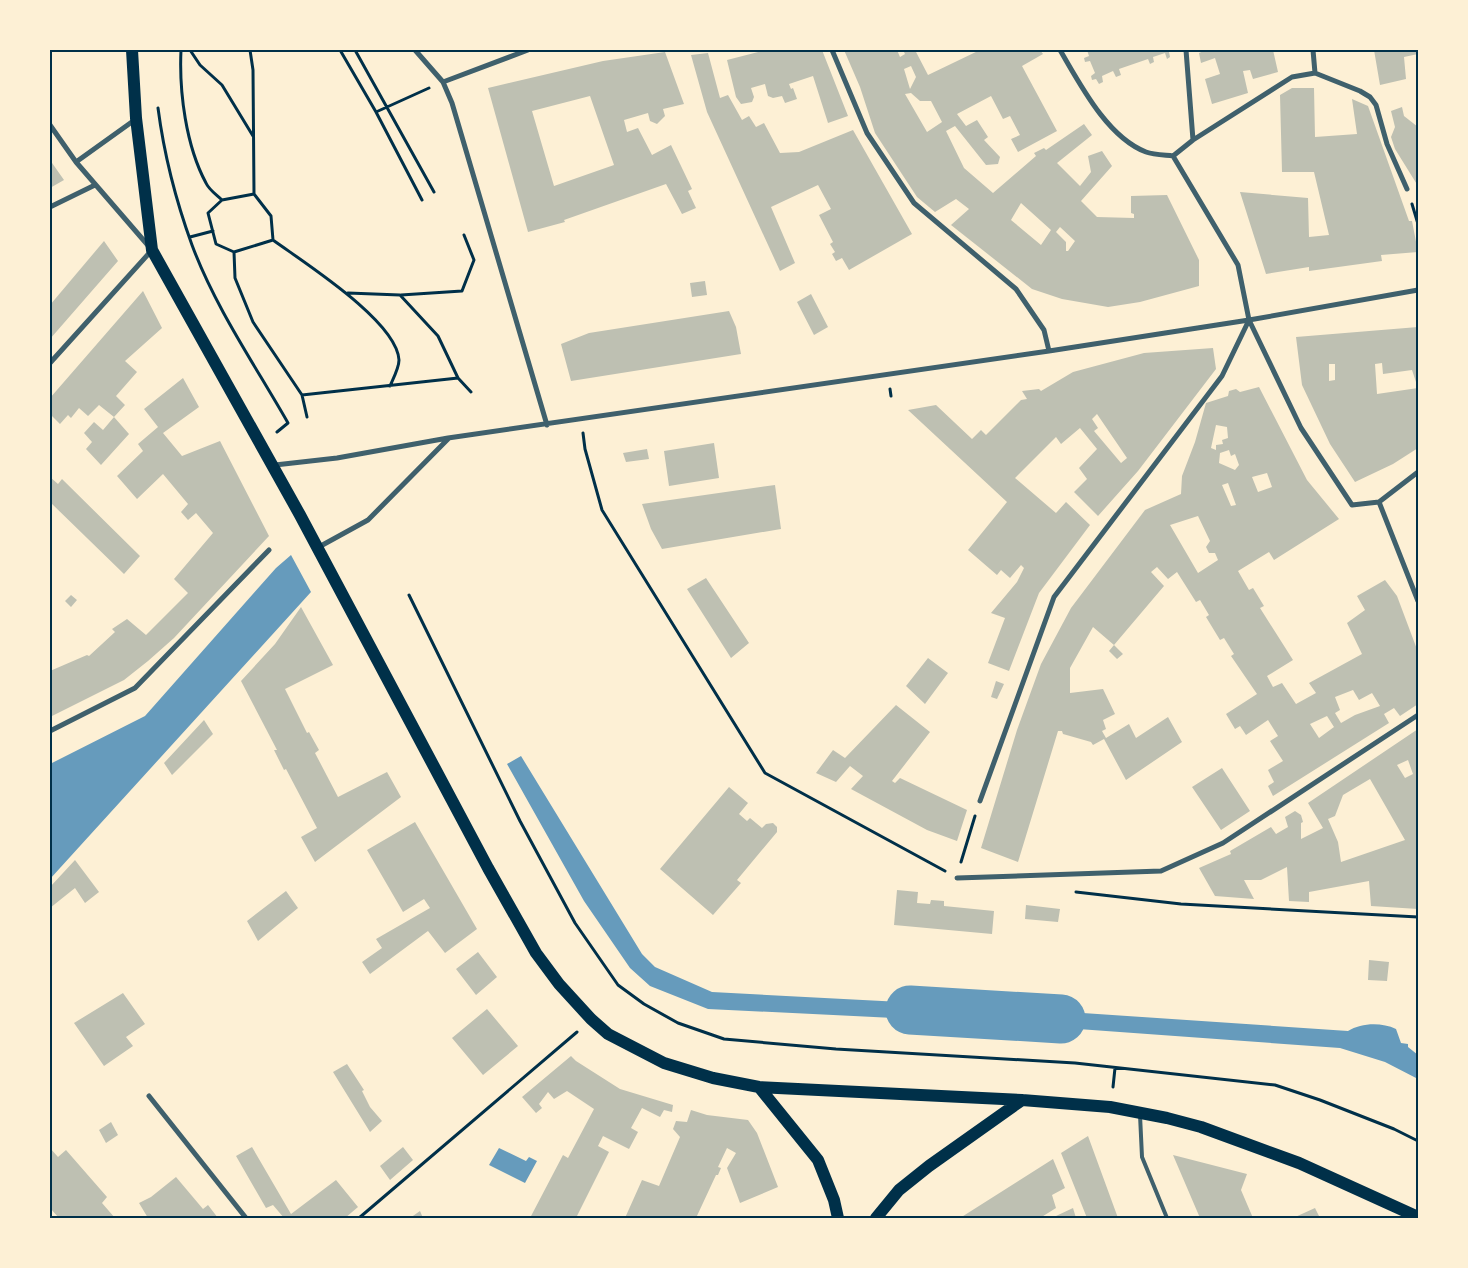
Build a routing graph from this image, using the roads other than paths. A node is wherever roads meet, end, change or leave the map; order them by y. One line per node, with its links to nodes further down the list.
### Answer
1 (132, 50): 10 (main road)
2 (415, 50): 9 (street)
3 (528, 50): 9 (street)
4 (832, 50): 21 (street)
5 (1060, 50): 13 (street)
6 (1186, 50): 12 (street)
7 (1313, 50): 8 (street)
8 (1315, 73): 12 (street); 16 (street)
9 (443, 82): 23 (street)
10 (136, 118): 14 (street); 18 (main road)
11 (50, 125): 14 (street)
12 (1193, 140): 13 (street)
13 (1173, 156): 20 (street)
14 (76, 162): 15 (street)
15 (95, 185): 17 (street); 18 (street)
16 (1407, 189)
17 (50, 206)
18 (152, 250): 22 (street); 25 (main road)
19 (1418, 290): 20 (street)
20 (1249, 320): 21 (street); 27 (street); 33 (street)
21 (1049, 351): 23 (street)
22 (50, 363)
23 (548, 425): 24 (street)
24 (448, 438): 25 (street); 28 (street)
25 (272, 465): 28 (main road)
26 (1418, 472): 27 (street)
27 (1379, 502): 30 (street)
28 (317, 548): 35 (main road)
29 (269, 550): 32 (street)
30 (1418, 601)
31 (1418, 715): 34 (street)
32 (50, 731)
33 (980, 800)
34 (957, 878)
35 (759, 1086): 37 (main road); 41 (main road)
36 (149, 1096): 40 (street)
37 (1022, 1100): 38 (main road); 42 (main road)
38 (1140, 1112): 39 (main road); 43 (lane)
39 (1418, 1217)
40 (246, 1218)
41 (838, 1218)
42 (876, 1218)
43 (1167, 1218)

